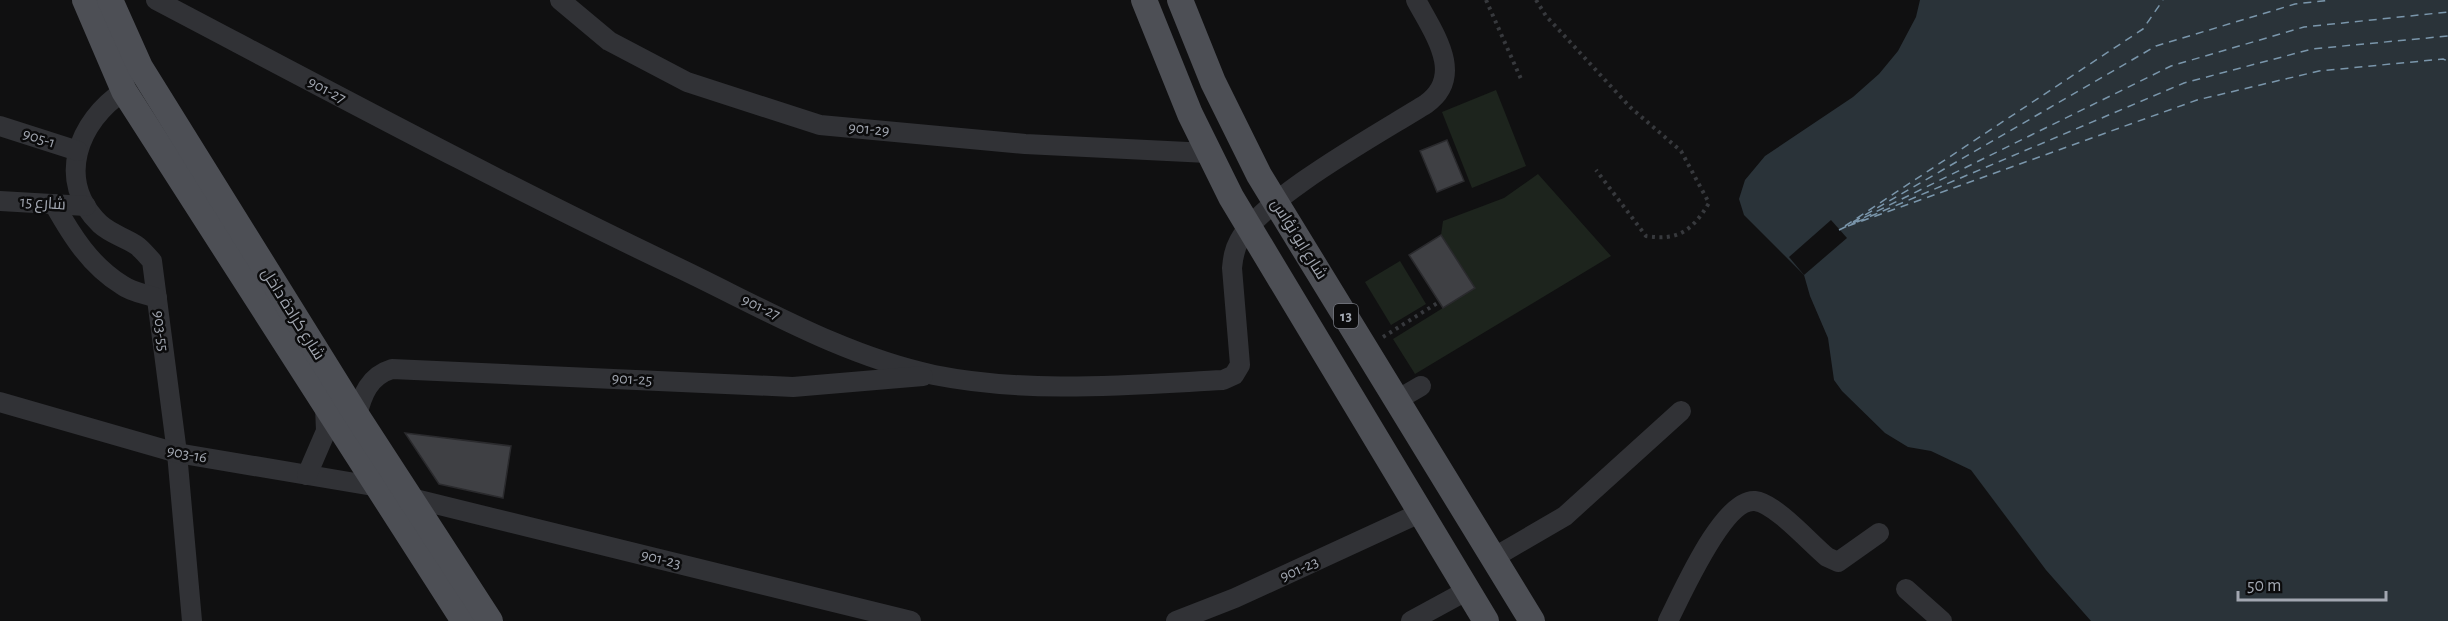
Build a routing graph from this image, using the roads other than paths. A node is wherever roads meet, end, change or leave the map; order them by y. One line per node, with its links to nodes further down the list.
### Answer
1 (85, 0): 8 (main road, شارع كرادة داخل)
2 (110, 0): 24 (main road, شارع كرادة داخل)
3 (156, 0): 18 (street, 901-27)
4 (560, 0): 11 (street, 901-29)
5 (1144, 0): 11 (main road, 13)
6 (1180, 0): 13 (main road, شارع ابو نؤاس / 13)
7 (1416, 0): 13 (street, 901-27)
8 (124, 91): 10 (street, 903-55); 20 (main road, شارع كرادة داخل)
9 (0, 126): 10 (street, 905-1)
10 (78, 151): 15 (street, 903-55)
11 (1208, 153): 16 (main road, 13)
12 (0, 201): 14 (street, شارع 15)
13 (1275, 202): 16 (street, 901-27); 21 (main road, شارع ابو نؤاس / 13)
14 (54, 204): 15 (street, شارع 15); 17 (street)
15 (86, 206): 17 (street, 903-55)
16 (1248, 228): 18 (street, 901-27); 29 (main road, 13)
17 (157, 298): 25 (street, 903-55)
18 (934, 375): 24 (street, 901-25)
19 (1421, 386): 21 (street)
20 (324, 400): 26 (street); 27 (main road, شارع كرادة داخل)
21 (1396, 400): 31 (main road, شارع ابو نؤاس / 13)
22 (0, 402): 25 (street, 903-16)
23 (1681, 411): 31 (street)
24 (357, 416): 28 (main road, شارع كرادة داخل)
25 (177, 453): 26 (street, 903-16); 34 (street, 903-55)
26 (307, 475): 27 (street, 903-16)
27 (379, 487): 35 (main road, شارع كرادة داخل)
28 (411, 498): 36 (main road, شارع كرادة داخل); 37 (street, 901-23)
29 (1420, 513): 33 (main road, 13); 38 (street, 901-23)
30 (1879, 533): 42 (street)
31 (1493, 558): 41 (main road, شارع ابو نؤاس / 13)
32 (1906, 589): 43 (street)
33 (1468, 590): 39 (street); 40 (main road, 13)
34 (192, 621)
35 (464, 621)
36 (490, 621)
37 (911, 621)
38 (1176, 621)
39 (1411, 621)
40 (1486, 621)
41 (1532, 621)
42 (1668, 621)
43 (1942, 621)

